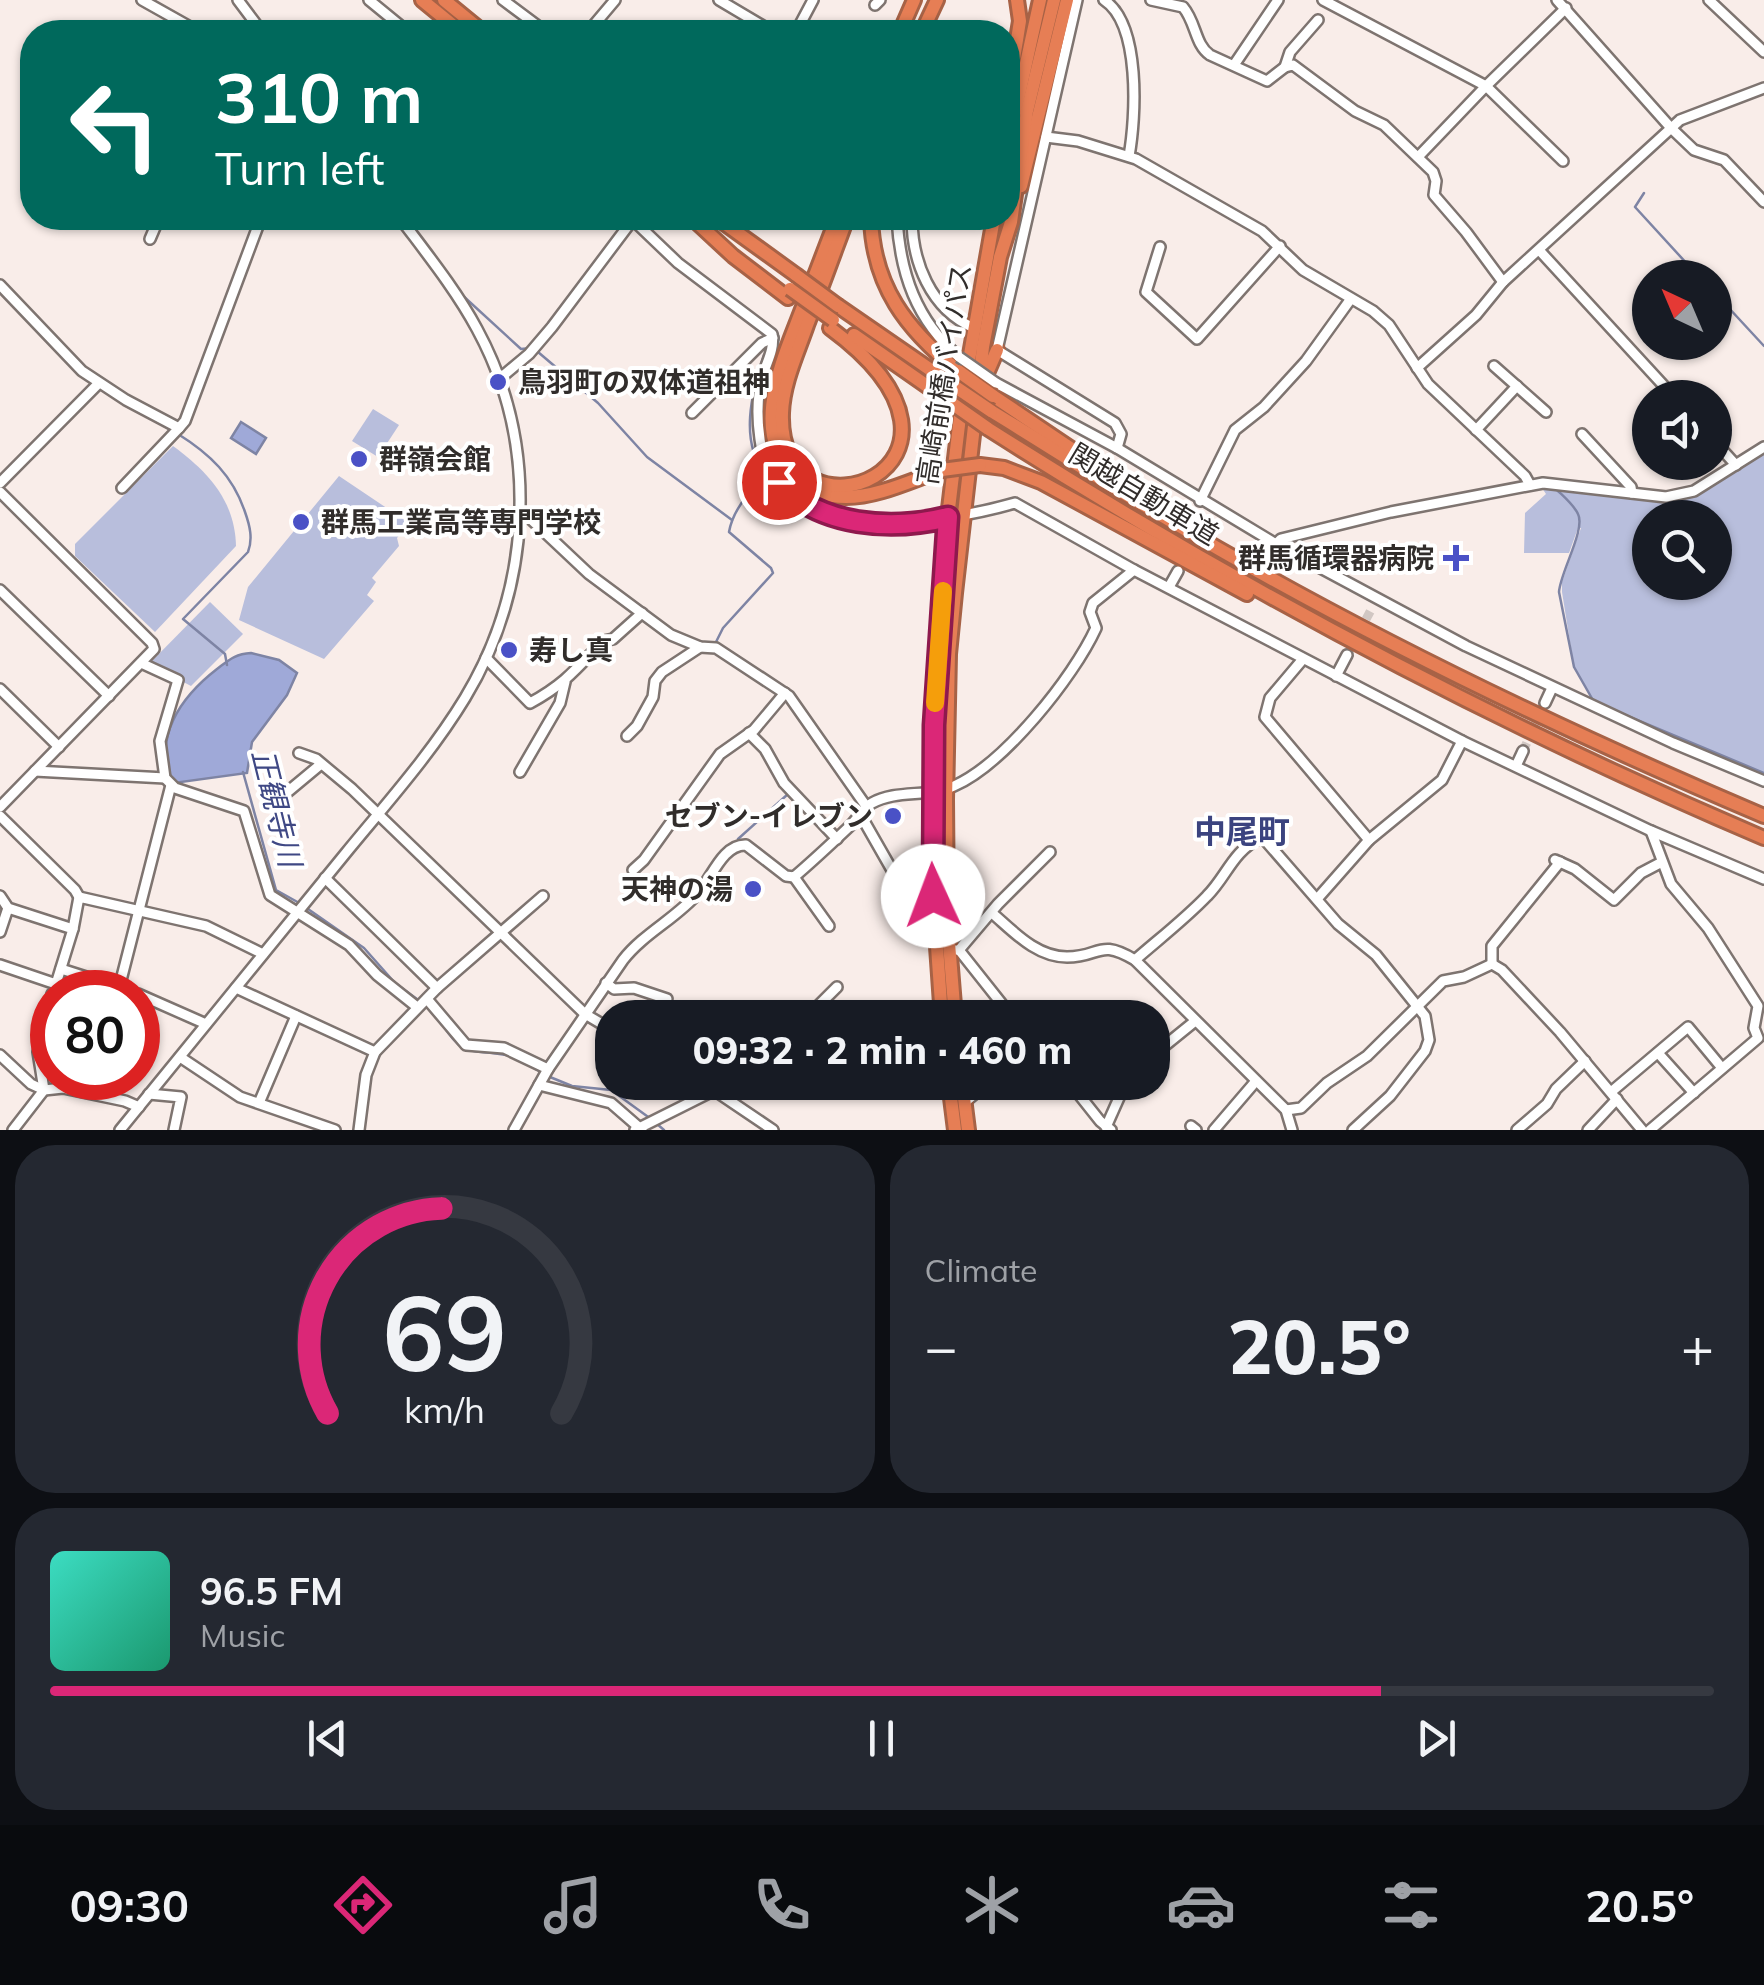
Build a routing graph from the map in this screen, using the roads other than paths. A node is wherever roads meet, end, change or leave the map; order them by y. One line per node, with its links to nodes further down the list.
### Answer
1 (142, 0): 19 (street)
2 (369, 0): 20 (street)
3 (422, 0): 21 (highway)
4 (444, 0): 22 (highway)
5 (503, 0): 23 (street)
6 (616, 0): 24 (street)
7 (718, 0): 25 (street)
8 (1040, 0): 32 (highway)
9 (1054, 0): 37 (highway, 高崎前橋バイパス)
10 (1067, 0): 39 (highway)
11 (1076, 0): 34 (street)
12 (1151, 0): 28 (street)
13 (1278, 0): 28 (street)
14 (1323, 0): 30 (street)
15 (1557, 0): 18 (street)
16 (1708, 0): 27 (street)
17 (1109, 1): 35 (street)
18 (1566, 8): 30 (street); 33 (street)
19 (178, 20)
20 (393, 20)
21 (446, 20)
22 (469, 20)
23 (530, 20)
24 (598, 20)
25 (744, 20)
26 (1318, 20): 29 (street)
27 (1764, 52)
28 (1234, 65): 29 (street)
29 (1285, 67): 36 (street)
30 (1486, 86): 36 (street); 38 (street)
31 (1764, 88): 33 (street)
32 (1020, 91)
33 (1670, 128): 40 (street); 60 (street)
34 (1046, 137): 35 (street); 67 (street)
35 (1128, 156): 58 (street)
36 (1418, 157): 61 (street)
37 (1020, 160)
38 (1563, 162)
39 (1020, 191)
40 (1764, 202)
41 (154, 230): 55 (street)
42 (257, 230): 79 (street)
43 (409, 230): 71 (street)
44 (622, 230): 71 (street)
45 (640, 230): 66 (street)
46 (707, 230): 64 (highway, 関越自動車道, bridge)
47 (733, 230): 75 (highway, bridge)
48 (833, 230): 103 (highway, bridge)
49 (843, 230): 64 (highway)
50 (873, 230): 68 (highway)
51 (898, 230): 56 (street)
52 (912, 230): 57 (street)
53 (992, 230): 65 (highway, 高崎前橋バイパス)
54 (1008, 230): 77 (highway, 高崎前橋バイパス)
55 (150, 239)
56 (899, 242): 57 (street); 68 (street)
57 (912, 243): 65 (street)
58 (1280, 246): 59 (street); 63 (street)
59 (1160, 247)
60 (1539, 250): 61 (street); 72 (street)
61 (1504, 282): 70 (street)
62 (0, 285): 73 (street)
63 (1350, 300): 70 (street); 91 (street)
64 (832, 324): 103 (highway, 関越自動車道, bridge)
65 (974, 328): 95 (highway, 高崎前橋バイパス)
66 (773, 338): 78 (street); 95 (street)
67 (996, 350): 77 (highway); 83 (street)
68 (958, 364): 75 (highway, bridge)
69 (1494, 366): 74 (street)
70 (1417, 368): 80 (street)
71 (498, 380): 93 (street)
72 (1658, 380)
73 (99, 382): 79 (street); 86 (street)
74 (1518, 386): 76 (street); 80 (street)
75 (993, 397): 83 (street); 136 (highway, 関越自動車道)
76 (1546, 412)
77 (974, 413): 94 (highway, 高崎前橋バイパス)
78 (692, 414)
79 (179, 428): 88 (street)
80 (1476, 430): 87 (street)
81 (1582, 434): 90 (street)
82 (1764, 446): 85 (street)
83 (1116, 448): 91 (street)
84 (1732, 461): 85 (street)
85 (1736, 465): 90 (street)
86 (0, 483)
87 (1530, 485): 90 (street); 97 (street)
88 (122, 488)
89 (0, 492): 108 (street)
90 (1632, 493)
91 (1200, 501): 92 (street)
92 (1213, 508): 96 (street); 97 (street)
93 (520, 509): 102 (street); 106 (street)
94 (964, 515): 95 (street); 98 (street); 129 (highway, 高崎前橋バイパス)
95 (948, 517): 129 (highway, 高崎前橋バイパス)
96 (1206, 521)
97 (1276, 544): 111 (street)
98 (1134, 570): 100 (street); 129 (street)
99 (1178, 571): 100 (street)
100 (1169, 587): 107 (street)
101 (0, 590): 114 (street)
102 (642, 613): 104 (street); 110 (street)
103 (1318, 625): 138 (highway, 関越自動車道)
104 (700, 648): 113 (street); 117 (street)
105 (1347, 655): 109 (street)
106 (486, 658): 110 (street); 134 (street)
107 (1303, 659): 109 (street); 140 (street)
108 (141, 664): 114 (street); 126 (street)
109 (1336, 676): 118 (street)
110 (564, 682): 125 (street)
111 (1552, 688): 115 (street); 127 (street)
112 (0, 689): 119 (street)
113 (786, 693): 116 (street); 133 (street)
114 (108, 696): 119 (street)
115 (1545, 703)
116 (748, 733): 139 (street); 143 (street)
117 (627, 736)
118 (1462, 742): 123 (street); 140 (street)
119 (59, 747): 124 (street)
120 (1524, 751): 123 (street)
121 (298, 752): 122 (street)
122 (321, 764): 131 (street); 134 (street)
123 (1516, 766): 137 (street)
124 (35, 771): 126 (street); 130 (street)
125 (520, 772)
126 (168, 782): 152 (street); 153 (street)
127 (1764, 782)
128 (0, 788): 130 (street)
129 (939, 790): 133 (street); 155 (highway, 高崎前橋バイパス); 160 (highway, 高崎前橋バイパス)
130 (10, 798): 132 (street)
131 (272, 804)
132 (0, 808)
133 (863, 810): 139 (street); 155 (street)
134 (378, 813): 145 (street); 159 (street)
135 (0, 816): 149 (street)
136 (1764, 816)
137 (1651, 831): 142 (street); 146 (street)
138 (1764, 838)
139 (837, 839): 144 (street)
140 (1370, 840): 150 (street)
141 (1050, 852): 154 (street)
142 (1662, 862): 163 (street); 192 (street)
143 (633, 870)
144 (794, 877): 156 (street); 168 (street)
145 (325, 878): 153 (street); 171 (street)
146 (1764, 879)
147 (0, 896): 151 (street)
148 (543, 896): 159 (street)
149 (79, 897): 152 (street); 157 (street)
150 (1317, 899): 162 (street); 179 (street)
151 (8, 908): 157 (street); 158 (street)
152 (139, 909): 161 (street); 166 (street)
153 (296, 913): 161 (street); 180 (street)
154 (992, 913): 160 (street); 162 (street)
155 (934, 918): 175 (highway, 高崎前橋バイパス)
156 (829, 926)
157 (73, 929): 165 (street)
158 (0, 932)
159 (504, 933): 171 (street); 181 (street)
160 (954, 950): 176 (highway, 高崎前橋バイパス); 177 (street)
161 (264, 954): 170 (street)
162 (1135, 960): 184 (street)
163 (1492, 964): 179 (street); 191 (street)
164 (0, 965): 167 (street)
165 (61, 969)
166 (123, 970)
167 (30, 979)
168 (606, 984): 173 (street); 181 (street)
169 (837, 987): 174 (street)
170 (236, 988): 182 (street); 185 (street)
171 (437, 988): 172 (street)
172 (427, 999): 180 (street); 193 (street)
173 (666, 999)
174 (824, 1000)
175 (941, 1000)
176 (955, 1000)
177 (997, 1000)
178 (160, 1004): 185 (street)
179 (1417, 1006): 214 (street); 228 (street)
180 (418, 1007): 187 (street)
181 (585, 1014): 183 (street); 193 (street)
182 (296, 1016): 187 (street); 211 (street)
183 (595, 1020)
184 (1194, 1022): 186 (street); 194 (street)
185 (206, 1024): 190 (street)
186 (1170, 1041)
187 (375, 1052): 221 (street)
188 (1658, 1053): 192 (street); 198 (street); 200 (street)
189 (0, 1055): 196 (street)
190 (180, 1057): 195 (street); 211 (street)
191 (1584, 1060): 200 (street); 229 (street)
192 (1722, 1068): 198 (street)
193 (548, 1069): 197 (street)
194 (1256, 1080): 214 (street); 226 (street)
195 (160, 1082)
196 (30, 1083)
197 (539, 1086): 216 (street); 222 (street)
198 (1694, 1093): 231 (street)
199 (160, 1095): 219 (street)
200 (1614, 1096): 230 (street); 231 (street)
201 (36, 1100): 217 (street)
202 (125, 1100): 213 (street)
203 (145, 1100): 213 (street)
204 (695, 1100): 216 (street)
205 (729, 1100): 223 (street)
206 (951, 1100): 224 (highway)
207 (964, 1100): 212 (highway)
208 (969, 1100): 212 (street)
209 (1085, 1100): 215 (street)
210 (1119, 1100): 215 (street)
211 (259, 1103): 220 (street)
212 (964, 1104): 225 (highway)
213 (139, 1107): 218 (street)
214 (1286, 1110): 227 (street)
215 (1109, 1128)
216 (639, 1129)
217 (13, 1130)
218 (120, 1130)
219 (174, 1130)
220 (336, 1130)
221 (358, 1130)
222 (514, 1130)
223 (773, 1130)
224 (955, 1130)
225 (968, 1130)
226 (1214, 1130)
227 (1292, 1130)
228 (1353, 1130)
229 (1517, 1130)
230 (1588, 1130)
231 (1646, 1130)

